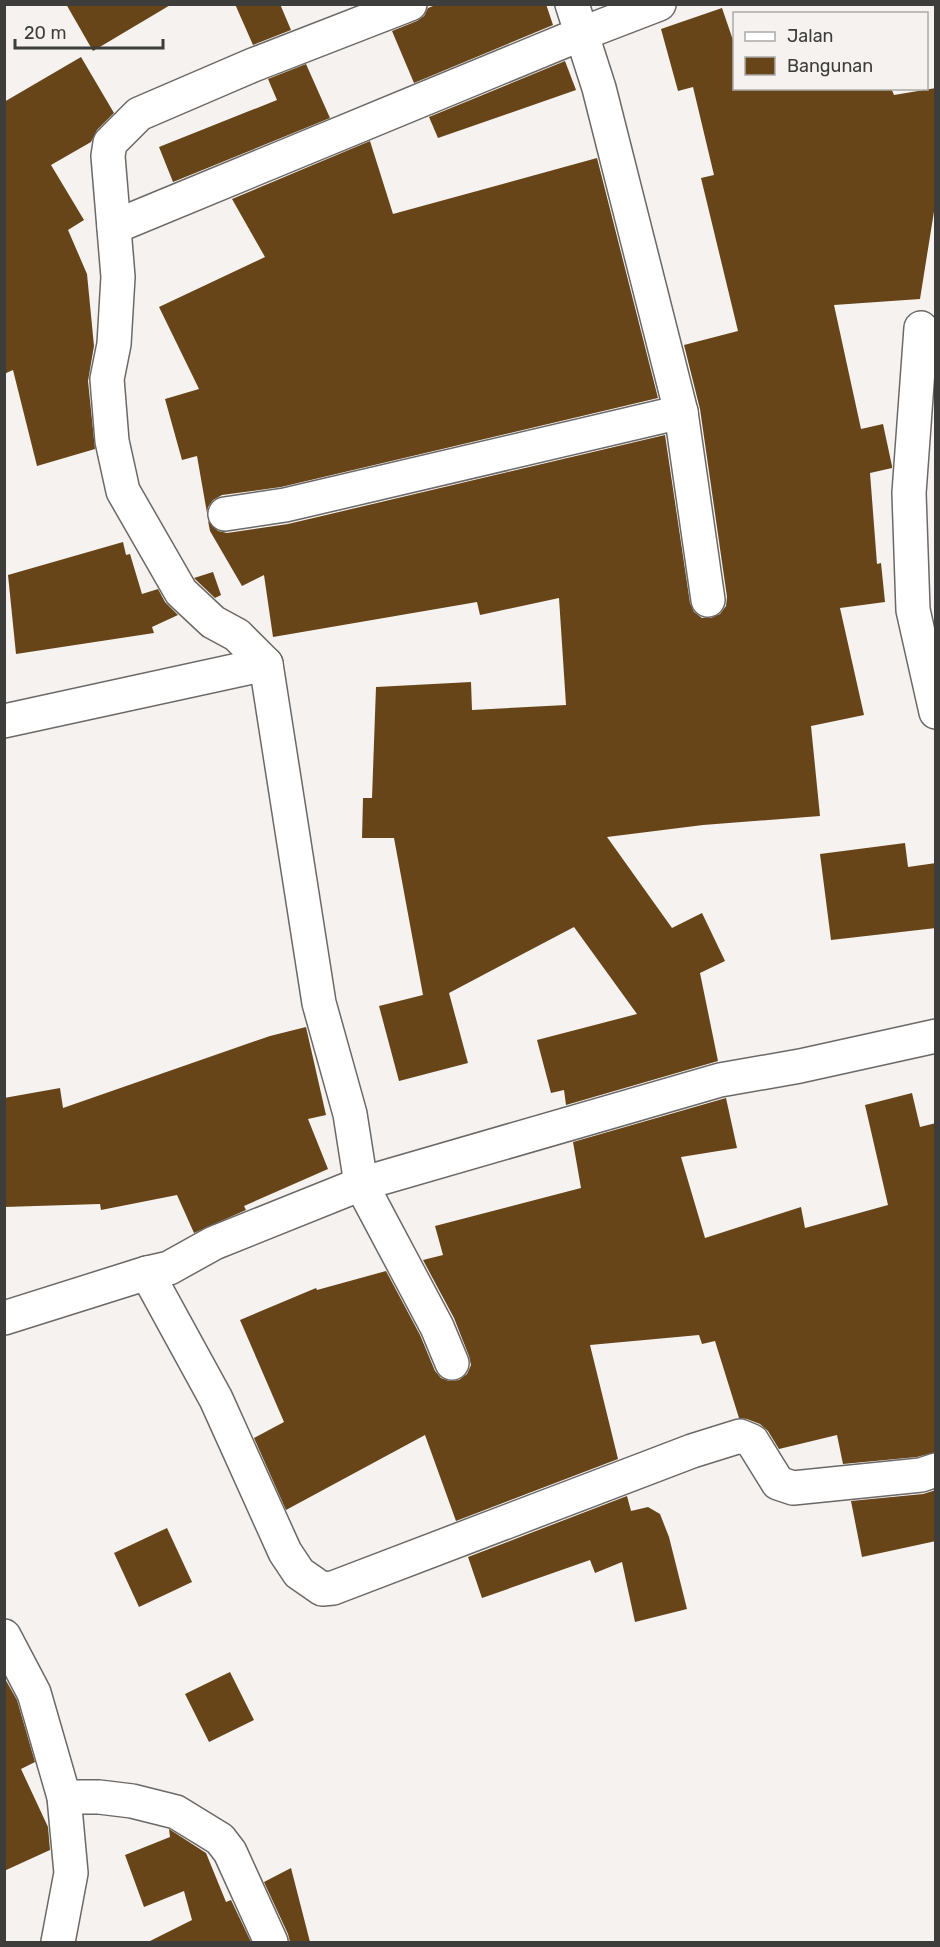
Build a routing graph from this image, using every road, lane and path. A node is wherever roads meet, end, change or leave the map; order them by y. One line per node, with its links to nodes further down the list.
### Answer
1 (410, 4): 4 (street)
2 (659, 4): 3 (street)
3 (577, 19): 4 (street); 6 (street)
4 (114, 227): 9 (street)
5 (921, 328): 10 (street)
6 (681, 412): 7 (street); 8 (street)
7 (225, 513)
8 (708, 600)
9 (266, 664): 11 (street); 13 (street)
10 (936, 712)
11 (4, 721)
12 (936, 1036): 13 (street)
13 (361, 1184): 14 (street); 16 (street)
14 (147, 1272): 15 (street); 17 (street)
15 (4, 1318)
16 (452, 1364)
17 (936, 1470)
18 (4, 1636): 19 (street)
19 (64, 1797): 20 (street); 21 (street)
20 (58, 1942)
21 (271, 1942)

